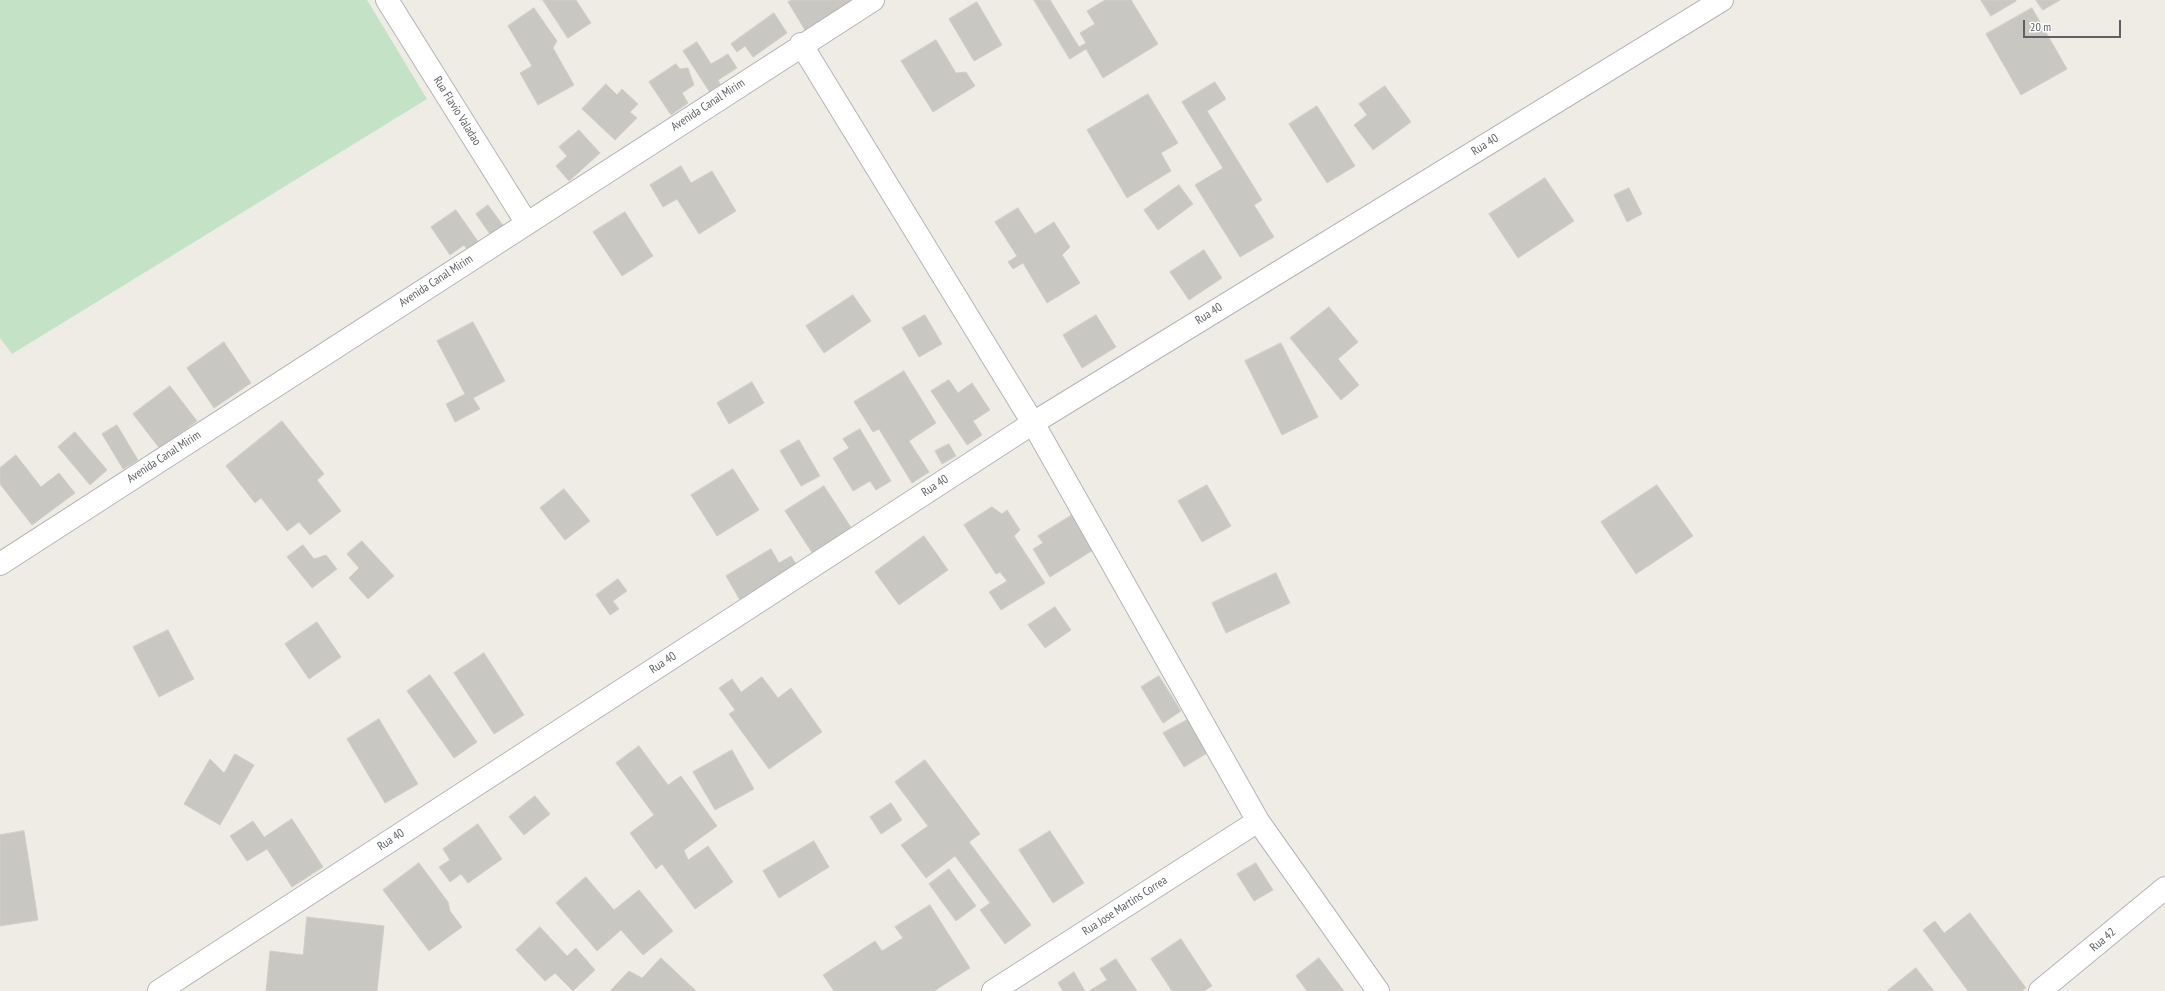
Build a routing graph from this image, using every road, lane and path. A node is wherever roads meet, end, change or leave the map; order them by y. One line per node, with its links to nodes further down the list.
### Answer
1 (387, 0): 5 (street, Rua Flavio Valadao)
2 (873, 0): 4 (street, Avenida Canal Mirim)
3 (1722, 0): 6 (street, Rua 40)
4 (801, 44): 5 (street, Avenida Canal Mirim); 6 (street)
5 (526, 222): 7 (street, Avenida Canal Mirim)
6 (1033, 423): 8 (street); 10 (street, Rua 40)
7 (0, 564)
8 (1258, 821): 11 (street, Rua Jose Martins Correa); 12 (street)
9 (2165, 888): 13 (street, Rua 42)
10 (159, 991)
11 (993, 991)
12 (1378, 991)
13 (2040, 991)

